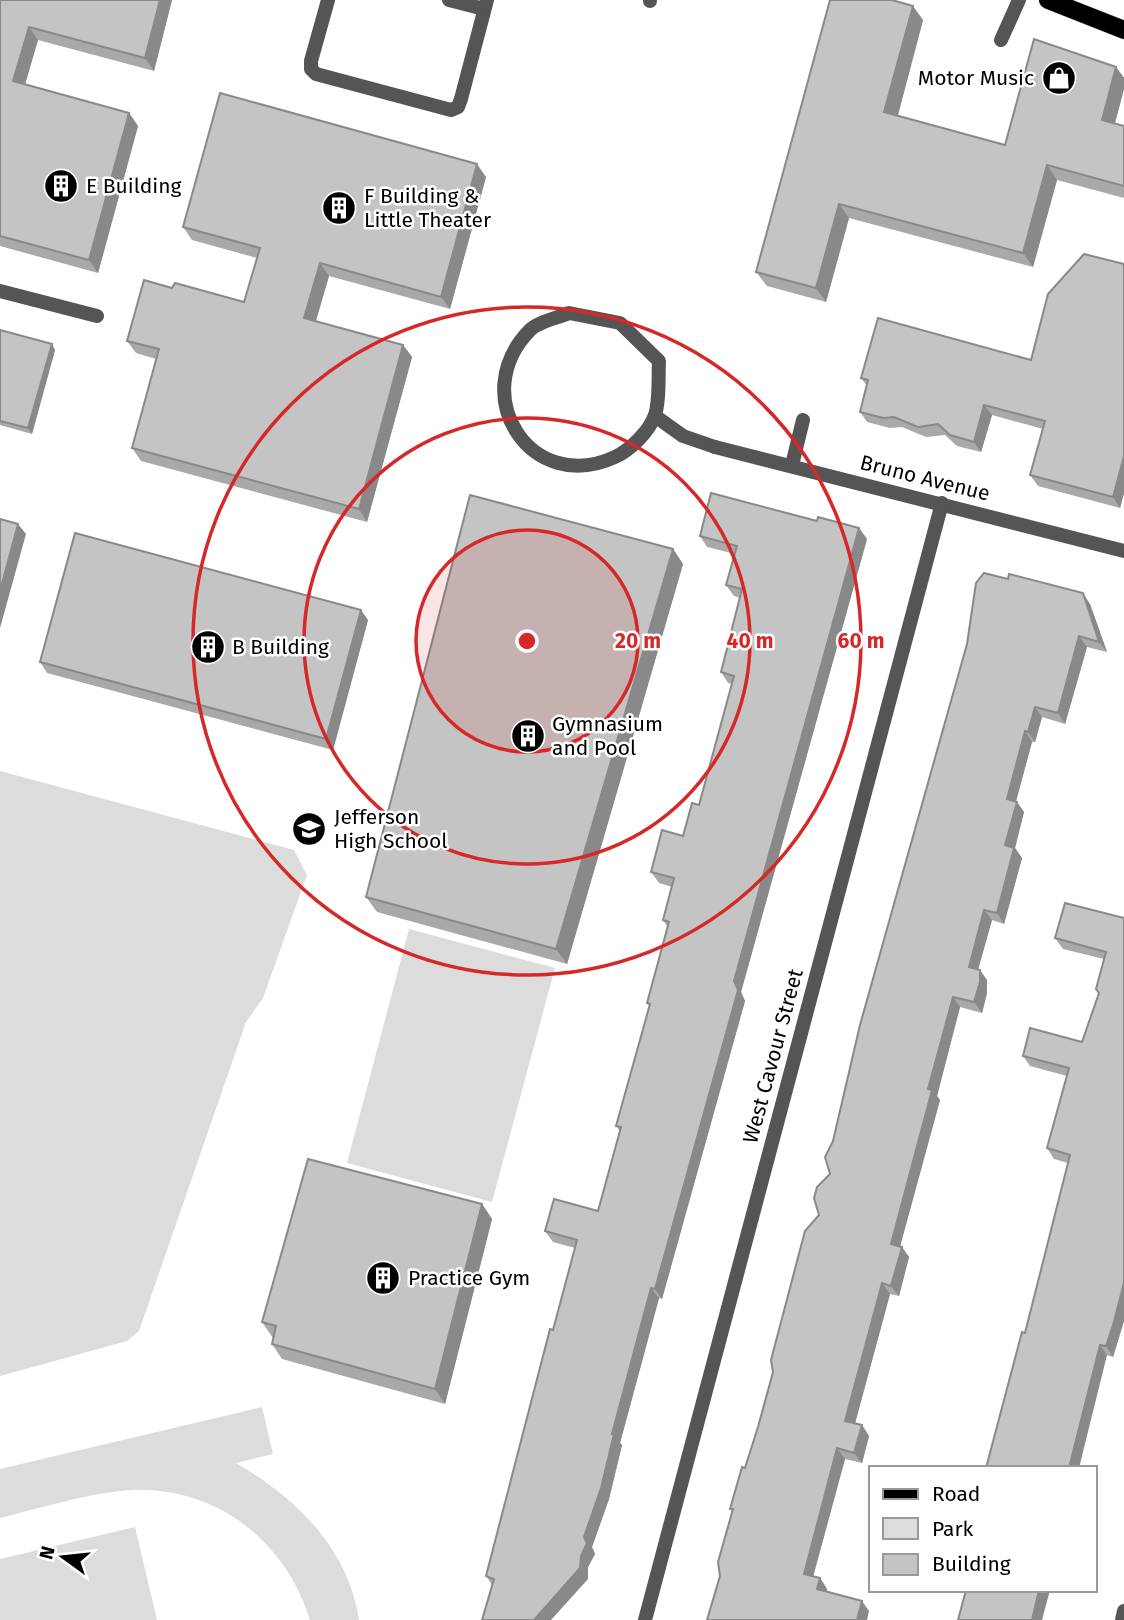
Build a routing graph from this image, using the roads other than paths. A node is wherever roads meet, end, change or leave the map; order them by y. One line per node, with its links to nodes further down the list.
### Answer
1 (328, 0): 5 (street)
2 (449, 0): 5 (street)
3 (1019, 0): 7 (street)
4 (1048, 0): 6 (main road)
5 (486, 5)
6 (1124, 30)
7 (1001, 40)
8 (0, 291): 9 (street)
9 (97, 316)
10 (654, 415): 10 (street); 12 (street, Bruno Avenue)
11 (803, 420): 12 (street)
12 (792, 466): 13 (street, Bruno Avenue)
13 (942, 503): 14 (street, Bruno Avenue); 16 (street, West Cavour Street)
14 (1124, 551)
15 (1124, 1611): 17 (street)
16 (645, 1620)
17 (1122, 1620)

